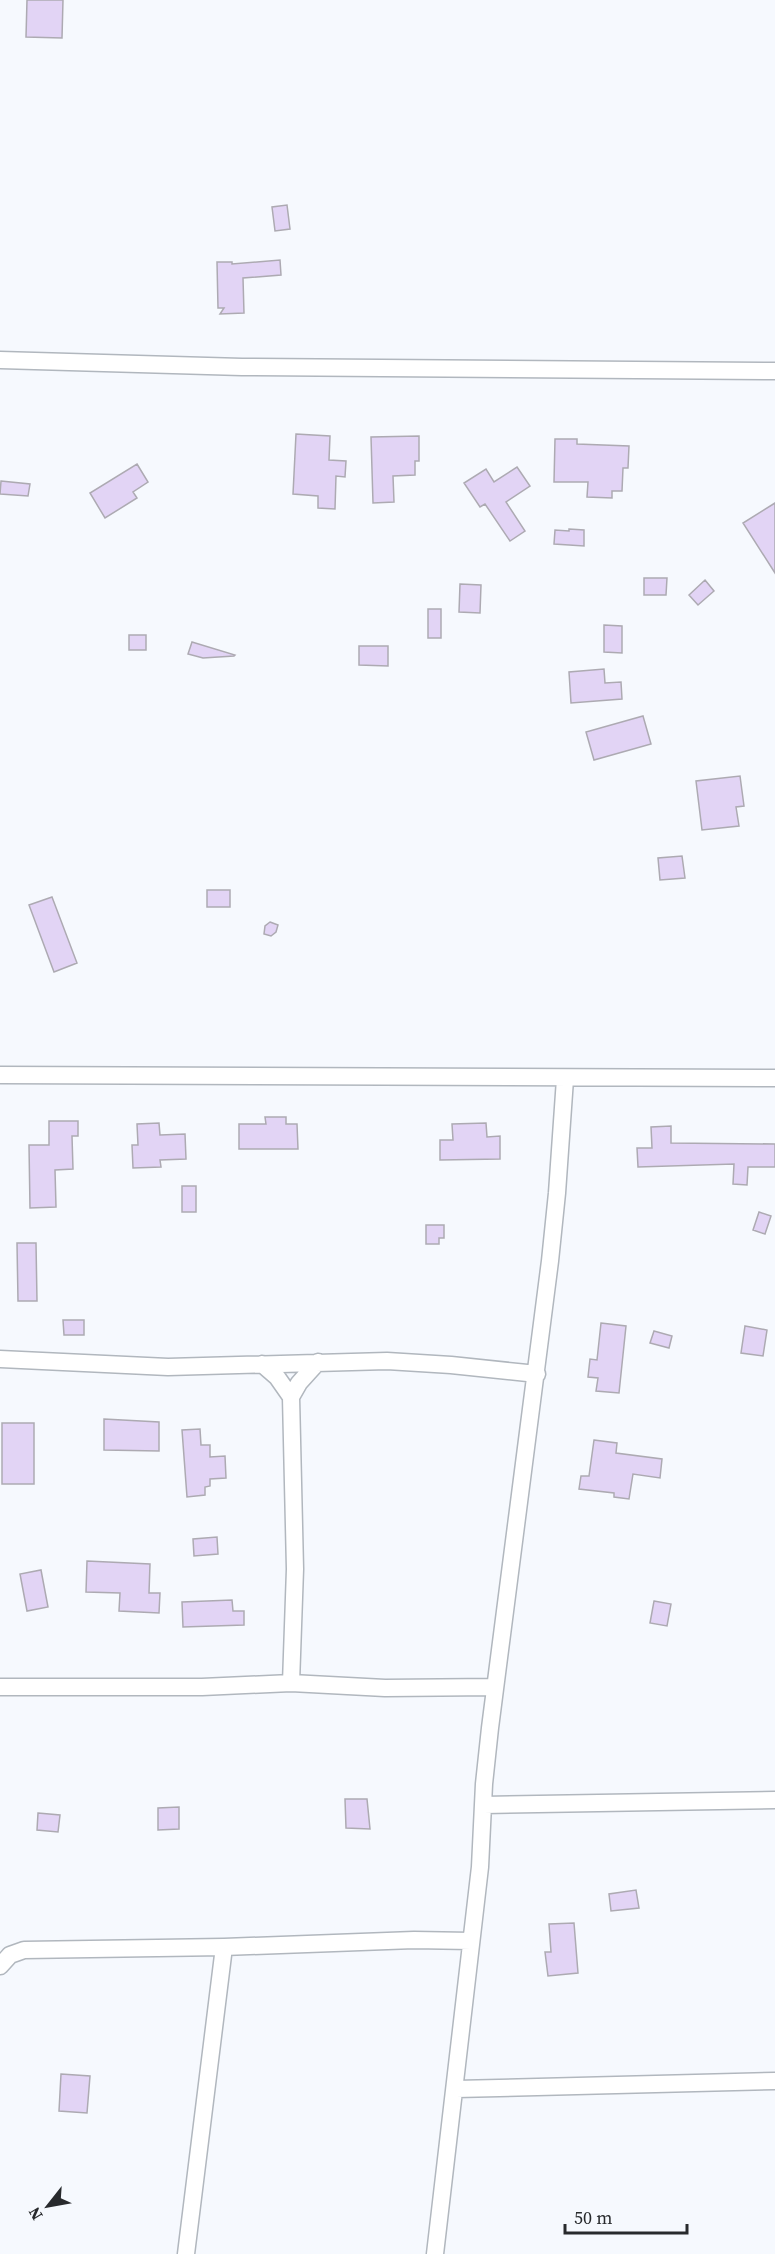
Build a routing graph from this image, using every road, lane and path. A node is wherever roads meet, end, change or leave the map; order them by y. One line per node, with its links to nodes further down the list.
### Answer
1 (0, 360): 2 (street)
2 (775, 371)
3 (0, 1075): 4 (street)
4 (565, 1078): 5 (street); 9 (street)
5 (775, 1078)
6 (0, 1359): 8 (street)
7 (318, 1362): 8 (street); 9 (street); 10 (street)
8 (262, 1364): 10 (street)
9 (537, 1374): 13 (street)
10 (291, 1397): 11 (street)
11 (291, 1683): 12 (street); 13 (street)
12 (0, 1687)
13 (495, 1687): 15 (street)
14 (775, 1800): 15 (street)
15 (484, 1805): 16 (street)
16 (471, 1941): 17 (street); 20 (street)
17 (224, 1947): 18 (street); 21 (street)
18 (3, 1957)
19 (775, 2080): 20 (street)
20 (456, 2089): 22 (street)
21 (186, 2254)
22 (435, 2254)

